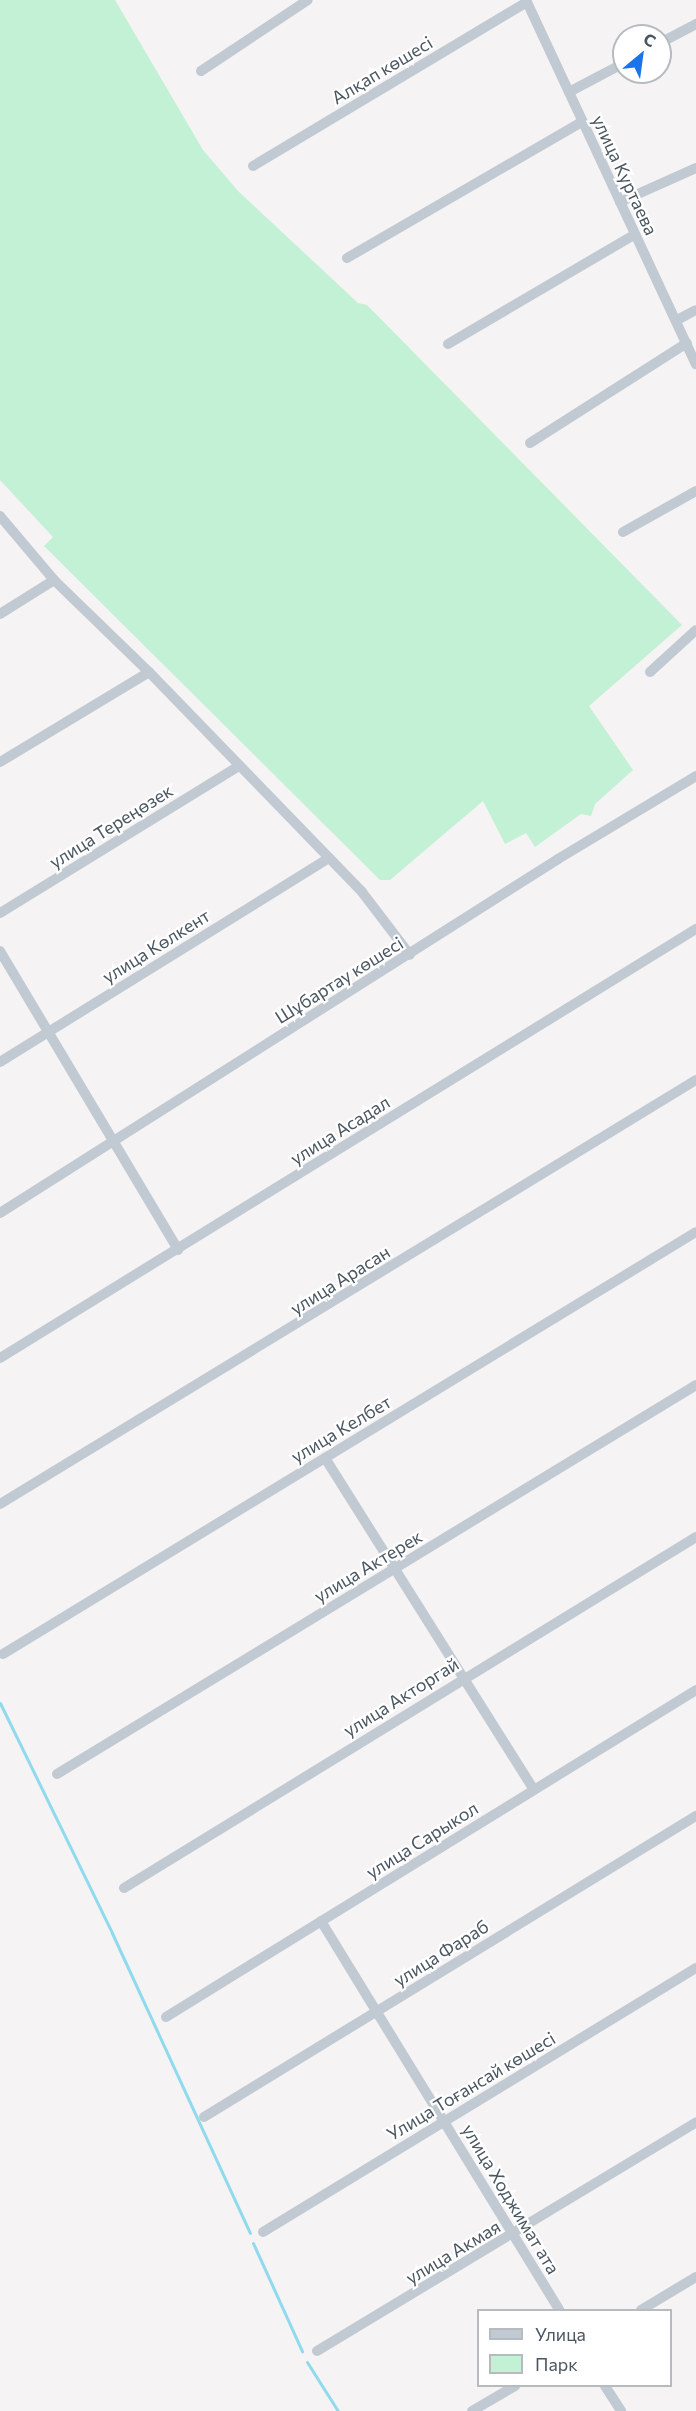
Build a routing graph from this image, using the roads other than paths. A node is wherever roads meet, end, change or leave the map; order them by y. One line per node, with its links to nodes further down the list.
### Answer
1 (308, 0): 6 (street)
2 (527, 1): 7 (street, улица Куртаева); 9 (street, Алқап көшесі)
3 (696, 24): 4 (street)
4 (672, 37)
5 (612, 69): 7 (street)
6 (201, 71)
7 (569, 92): 8 (street, улица Куртаева)
8 (582, 122): 11 (street, улица Куртаева); 13 (street)
9 (253, 166)
10 (696, 168): 11 (street)
11 (620, 202): 12 (street, улица Куртаева)
12 (634, 235): 15 (street, улица Куртаева); 17 (street)
13 (347, 258)
14 (696, 310): 15 (street)
15 (677, 320): 16 (street, улица Куртаева)
16 (687, 343): 18 (street, улица Куртаева); 19 (street)
17 (448, 344)
18 (696, 364)
19 (530, 443)
20 (696, 491): 22 (street)
21 (0, 516): 23 (street)
22 (623, 532)
23 (54, 580): 24 (street); 26 (street)
24 (0, 614)
25 (696, 630): 27 (street)
26 (149, 672): 28 (street); 29 (street)
27 (650, 672)
28 (0, 762)
29 (239, 766): 31 (street); 32 (street, улица Тереңөзек)
30 (696, 777): 35 (street, Шұбартау көшесі)
31 (329, 858): 35 (street); 36 (street, улица Көлкент)
32 (0, 914)
33 (696, 929): 42 (street, улица Асадал)
34 (0, 951): 36 (street)
35 (410, 955): 39 (street, Шұбартау көшесі)
36 (48, 1032): 37 (street, улица Көлкент); 39 (street)
37 (0, 1062)
38 (696, 1080): 46 (street, улица Арасан)
39 (115, 1142): 40 (street, Шұбартау көшесі); 42 (street)
40 (0, 1213)
41 (696, 1232): 45 (street, улица Келбет)
42 (178, 1250): 43 (street, улица Асадал)
43 (0, 1358)
44 (696, 1385): 48 (street, улица Актерек)
45 (325, 1458): 48 (street); 49 (street, улица Келбет)
46 (0, 1504)
47 (696, 1537): 50 (street, улица Акторгай)
48 (395, 1569): 50 (street); 52 (street, улица Актерек)
49 (3, 1654)
50 (465, 1677): 53 (street); 55 (street, улица Акторгай)
51 (695, 1692): 53 (street, улица Сарыкол)
52 (57, 1774)
53 (534, 1790): 56 (street, улица Сарыкол)
54 (696, 1816): 58 (street, улица Фараб)
55 (124, 1888)
56 (321, 1921): 58 (street, улица Ходжимат ата); 59 (street, улица Сарыкол)
57 (696, 1968): 61 (street, Улица Тоғансай көшесі)
58 (377, 2012): 60 (street, улица Фараб); 61 (street, улица Ходжимат ата)
59 (166, 2017)
60 (204, 2117)
61 (446, 2121): 63 (street, Улица Тоғансай көшесі); 64 (street, улица Ходжимат ата)
62 (696, 2122): 64 (street, улица Акмая)
63 (263, 2232)
64 (513, 2235): 66 (street, улица Ходжимат ата); 68 (street, улица Акмая)
65 (696, 2277): 67 (street)
66 (558, 2309)
67 (643, 2309)
68 (317, 2351)
69 (512, 2387): 71 (street)
70 (606, 2387): 72 (street)
71 (472, 2411)
72 (621, 2411)

